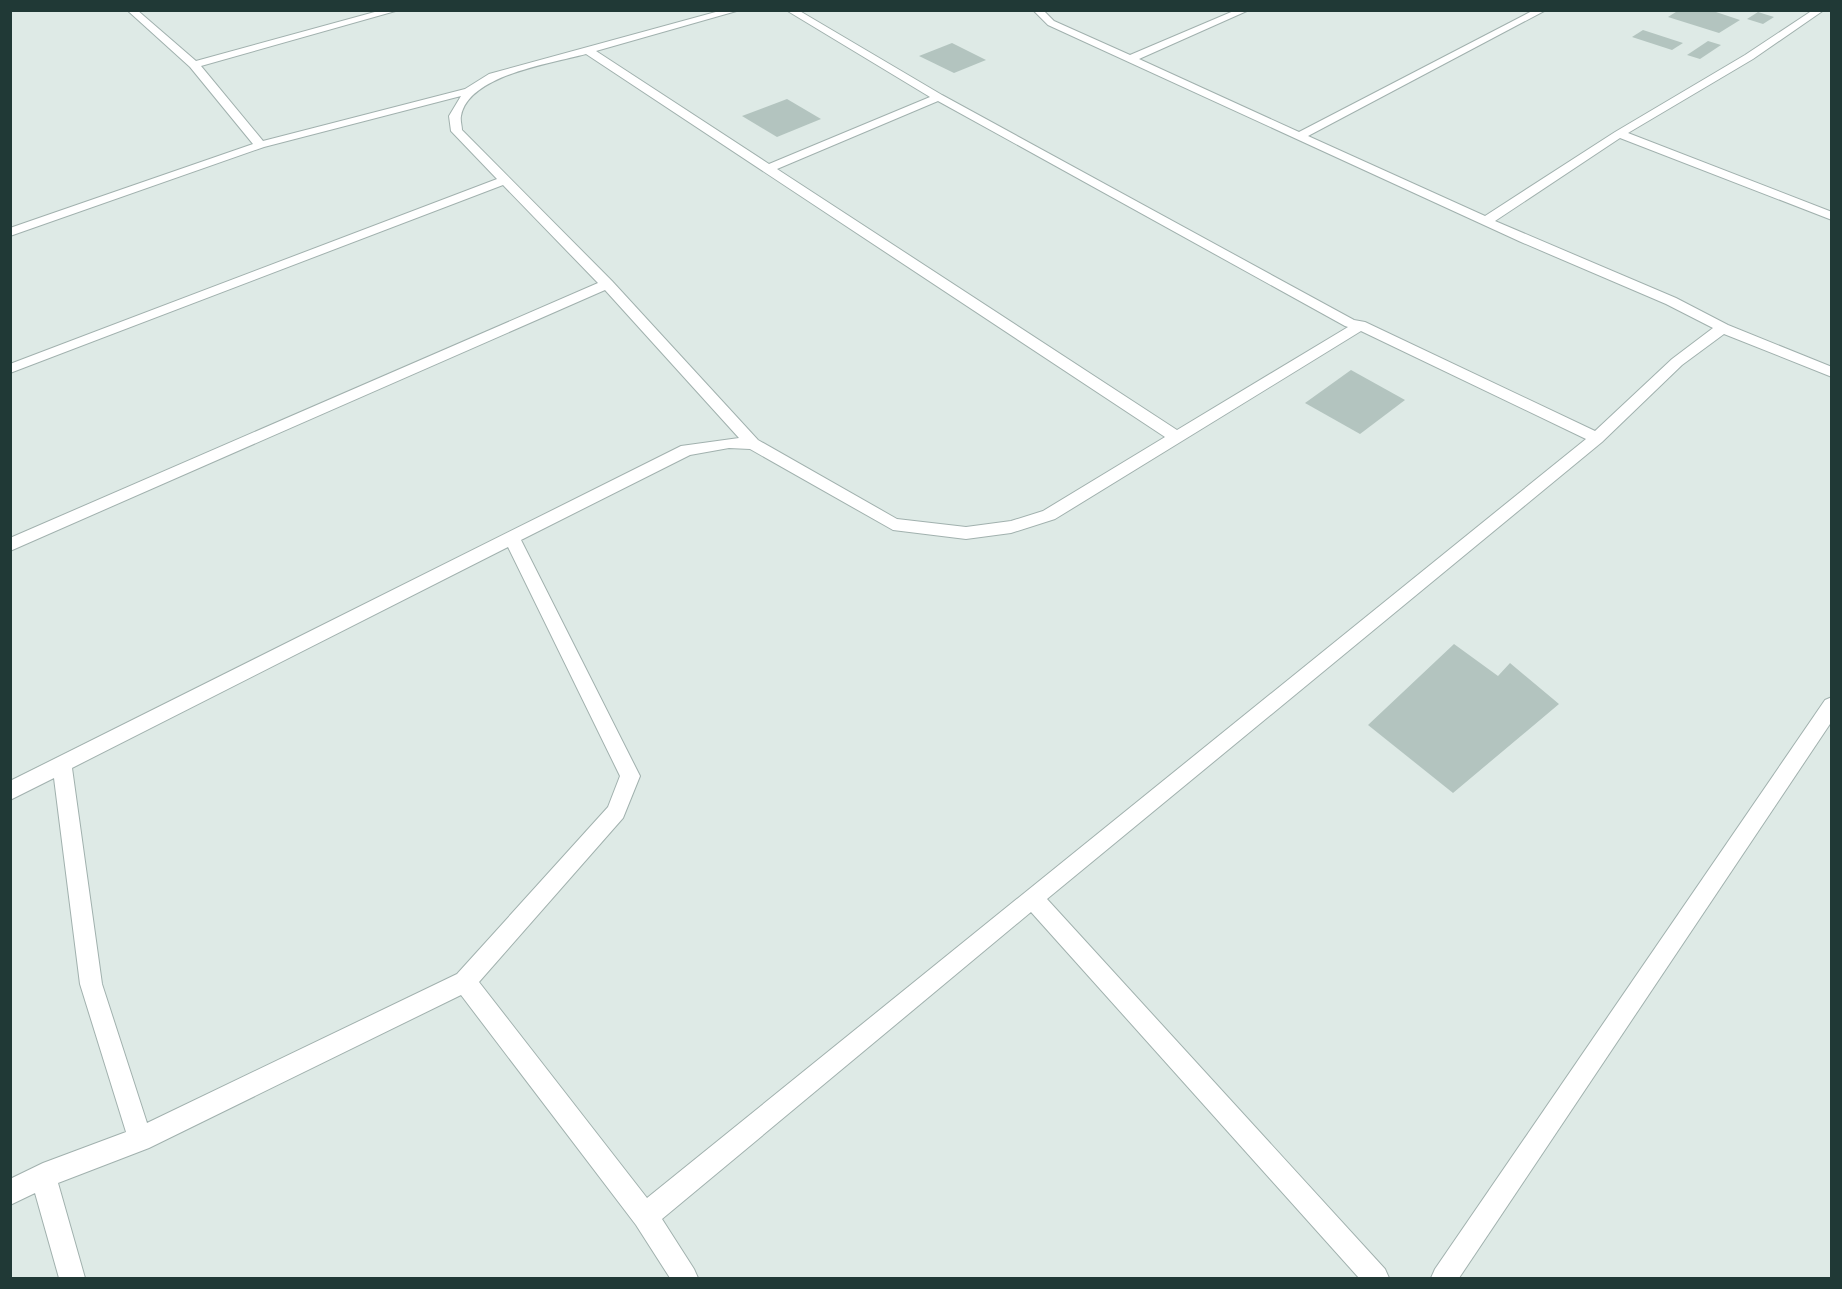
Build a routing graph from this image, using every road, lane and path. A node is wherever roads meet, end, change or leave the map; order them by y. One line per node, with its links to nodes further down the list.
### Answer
1 (131, 10): 11 (street)
2 (395, 10): 11 (street)
3 (736, 10): 9 (street)
4 (790, 10): 13 (street)
5 (1037, 10): 10 (street)
6 (1245, 10): 10 (street)
7 (1542, 10): 15 (street)
8 (1820, 10): 14 (street)
9 (589, 51): 12 (street); 17 (street)
10 (1130, 59): 15 (street)
11 (194, 65): 16 (street)
12 (469, 91): 16 (street); 18 (street)
13 (938, 97): 17 (street); 23 (street)
14 (1619, 134): 19 (street); 20 (street)
15 (1299, 136): 20 (street)
16 (260, 145): 21 (street)
17 (768, 169): 27 (street)
18 (506, 180): 22 (street); 25 (street)
19 (1832, 216)
20 (1486, 221): 24 (street)
21 (12, 229)
22 (607, 284): 29 (street); 31 (street)
23 (1360, 325): 27 (street); 28 (street)
24 (1723, 328): 26 (street); 28 (street)
25 (10, 369)
26 (1832, 373)
27 (1176, 437): 29 (street)
28 (1597, 438): 35 (street)
29 (753, 444): 30 (street)
30 (512, 538): 33 (street); 36 (street)
31 (10, 545)
32 (1832, 705): 44 (street)
33 (62, 764): 34 (street); 37 (street)
34 (10, 791)
35 (1032, 898): 40 (street); 43 (street)
36 (465, 982): 37 (street); 40 (street)
37 (140, 1139): 38 (street)
38 (44, 1176): 39 (street); 41 (street)
39 (10, 1192)
40 (645, 1216): 42 (street)
41 (72, 1278)
42 (685, 1278)
43 (1377, 1278)
44 (1444, 1278)

